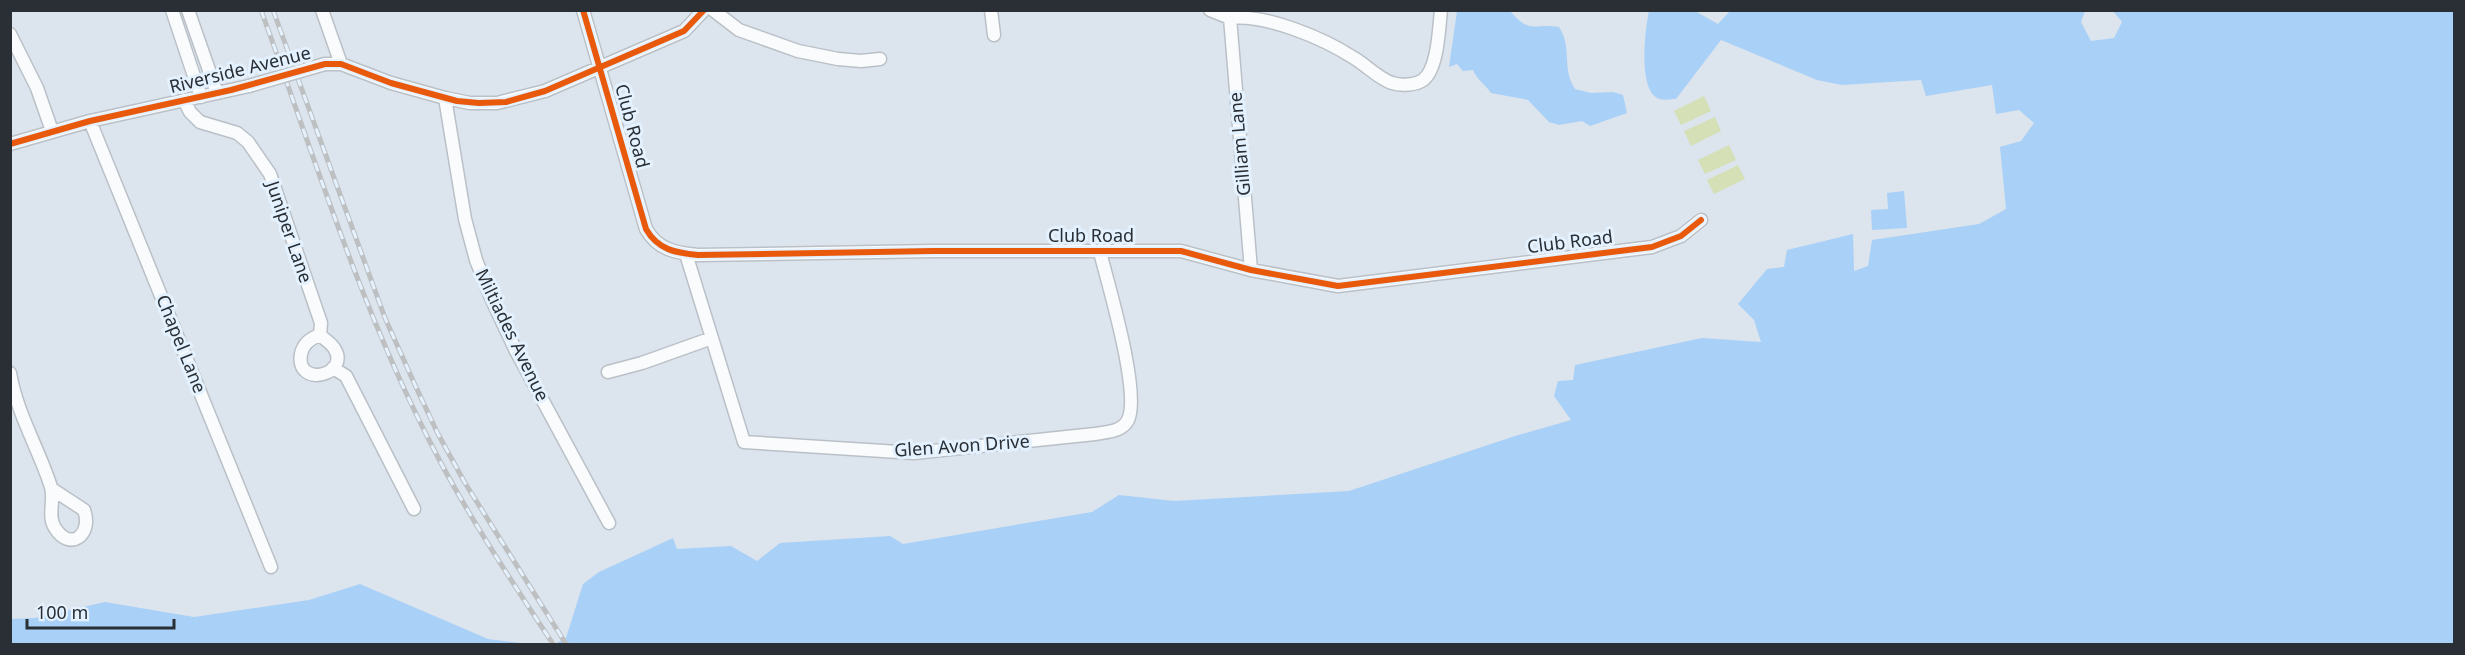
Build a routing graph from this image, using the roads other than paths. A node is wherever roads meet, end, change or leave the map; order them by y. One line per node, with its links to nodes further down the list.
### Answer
1 (172, 10): 17 (street)
2 (188, 10): 16 (street)
3 (321, 10): 14 (street)
4 (583, 10): 15 (street, Club Road)
5 (704, 10): 15 (street, Riverside Avenue)
6 (713, 10): 13 (street)
7 (991, 10): 12 (street)
8 (1210, 10): 10 (street)
9 (1442, 10): 10 (street)
10 (1231, 14): 26 (street, Gilliam Lane)
11 (10, 34): 21 (street)
12 (994, 35)
13 (880, 59)
14 (341, 64): 16 (street, Riverside Avenue, bridge); 18 (street, Riverside Avenue)
15 (600, 68): 18 (street, Riverside Avenue); 25 (street, Club Road)
16 (217, 93): 17 (street, Riverside Avenue)
17 (201, 97): 19 (street, Riverside Avenue)
18 (445, 98): 34 (street, Miltiades Avenue)
19 (184, 100): 20 (street, Riverside Avenue); 27 (street, Juniper Lane)
20 (90, 121): 21 (street, Riverside Avenue); 35 (street, Chapel Lane)
21 (52, 131): 22 (street, Riverside Avenue)
22 (10, 144)
23 (1701, 220): 26 (street, Club Road)
24 (1100, 252): 25 (street, Club Road); 26 (street, Club Road); 28 (street, Glen Avon Drive)
25 (686, 254): 28 (street, Glen Avon Drive)
26 (1251, 270)
27 (320, 335): 29 (street, Juniper Lane); 29 (street)
28 (712, 338): 30 (street)
29 (333, 368): 33 (street)
30 (608, 372)
31 (10, 373): 32 (street)
32 (52, 489)
33 (414, 509)
34 (609, 523)
35 (271, 567)

